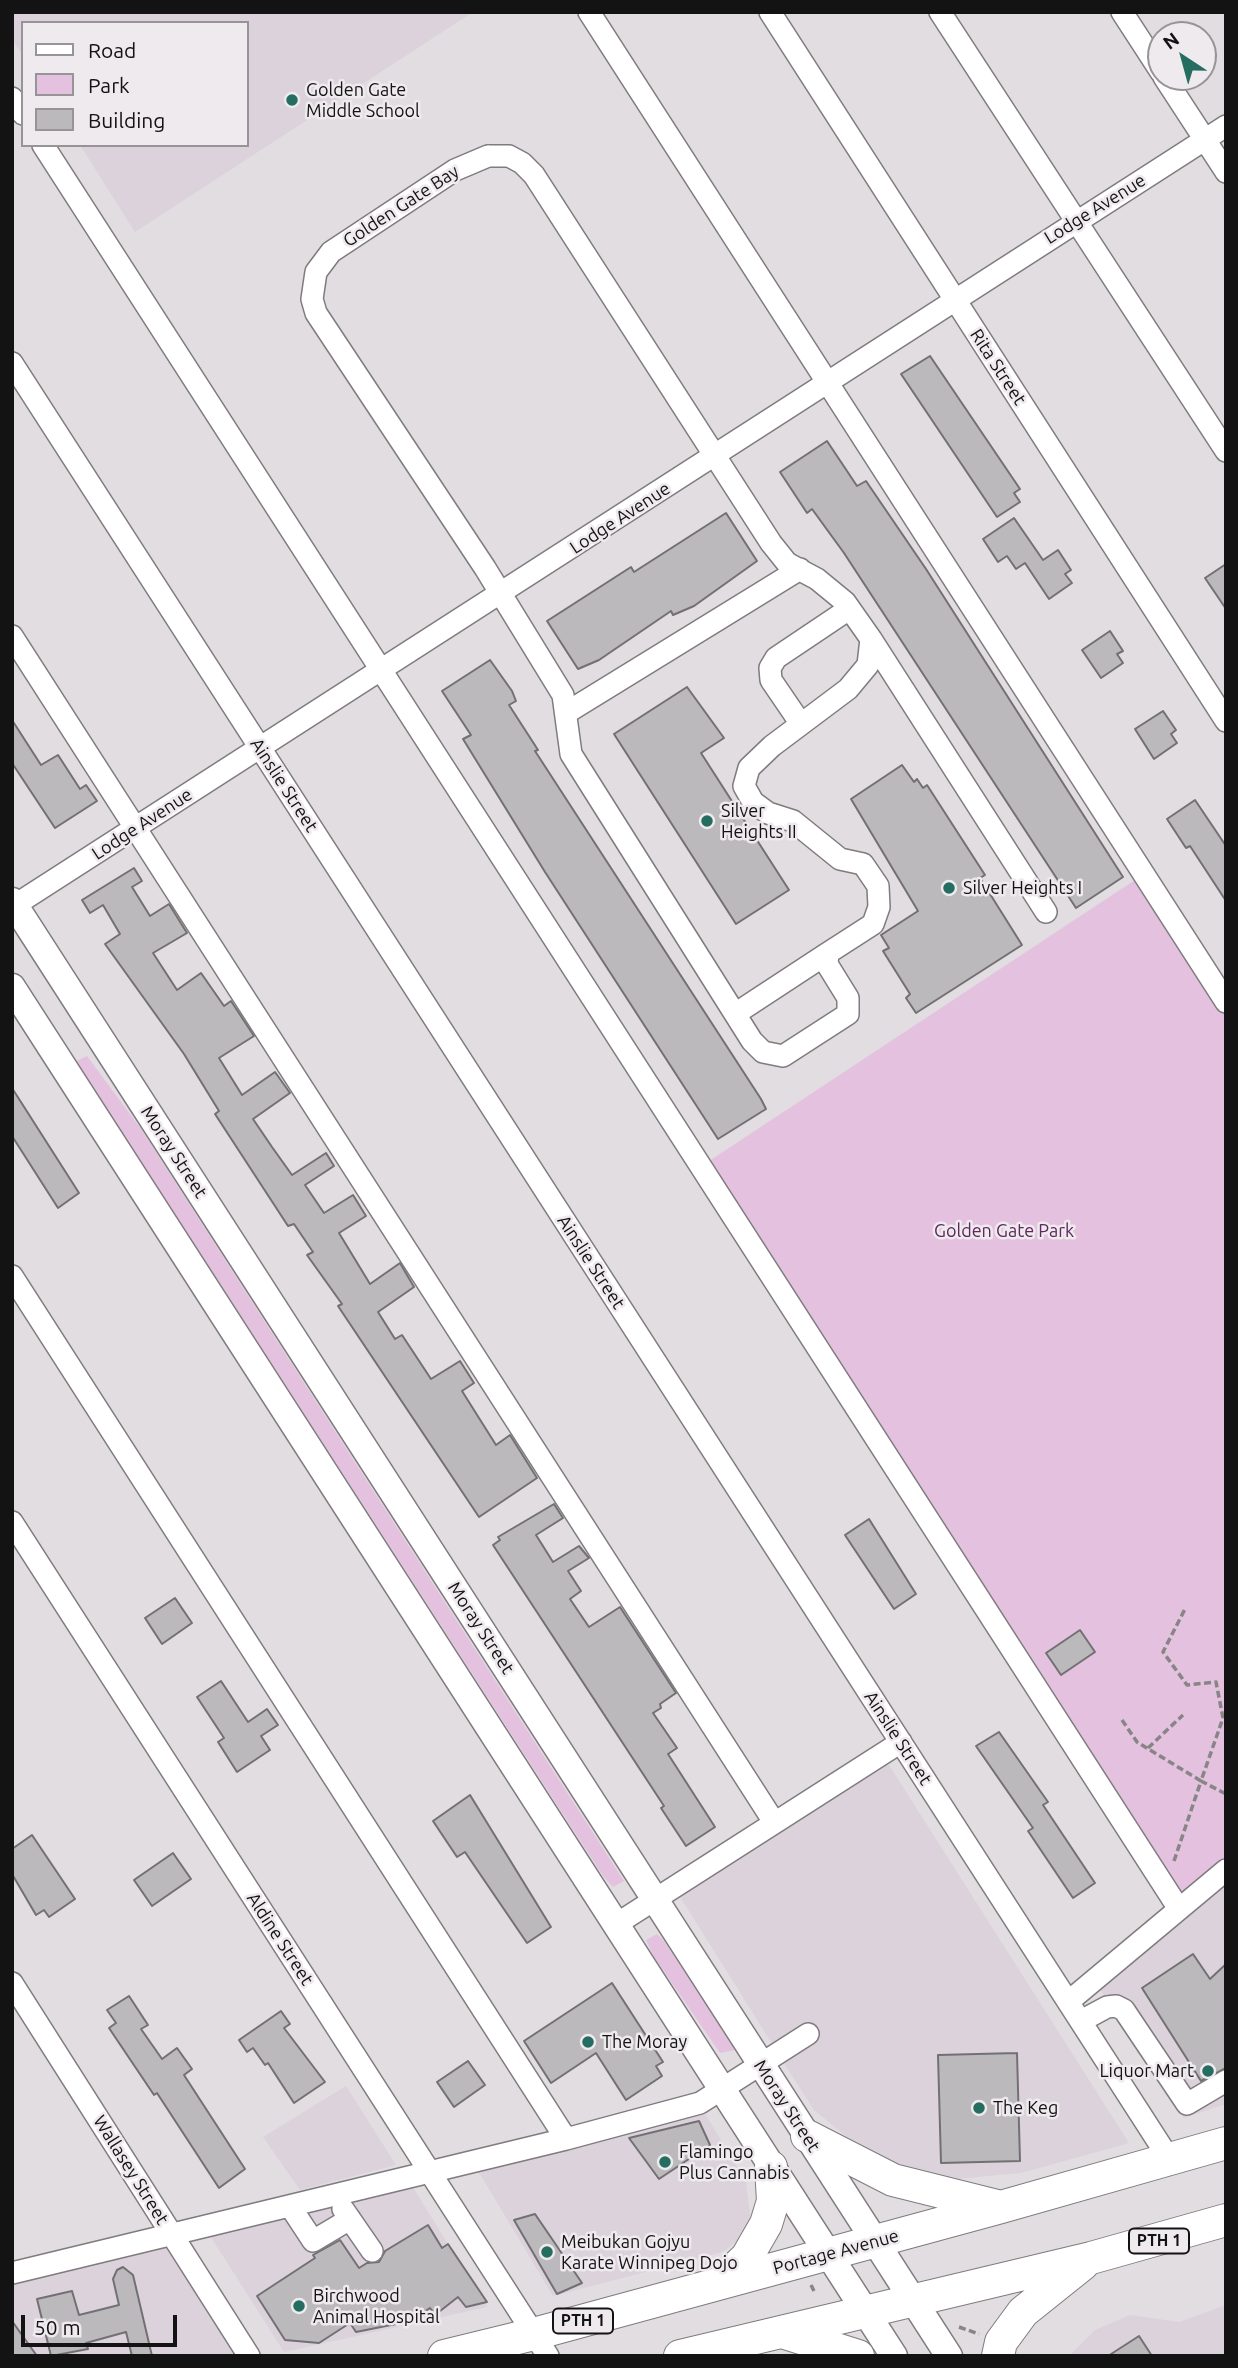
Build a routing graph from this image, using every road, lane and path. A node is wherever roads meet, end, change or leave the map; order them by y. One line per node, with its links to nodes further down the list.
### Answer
1 (589, 12): 14 (street)
2 (769, 12): 12 (street, Rita Street)
3 (940, 12): 11 (street)
4 (1122, 12): 5 (street)
5 (1147, 50)
6 (1173, 91): 8 (street)
7 (1226, 126): 8 (street, Lodge Avenue)
8 (1205, 139): 10 (street); 11 (street, Lodge Avenue)
9 (44, 147): 22 (street)
10 (1226, 172)
11 (1076, 222): 12 (street, Lodge Avenue); 15 (street)
12 (954, 299): 14 (street, Lodge Avenue); 24 (street, Rita Street)
13 (12, 363): 26 (street, Ainslie Street)
14 (829, 383): 16 (street, Lodge Avenue); 32 (street)
15 (1226, 451)
16 (713, 457): 17 (street, Golden Gate Bay); 18 (street, Lodge Avenue); 18 (street, Golden Gate Bay)
17 (800, 569): 19 (street, Golden Gate Bay); 23 (street)
18 (501, 595): 22 (street, Lodge Avenue); 23 (street, Golden Gate Bay)
19 (849, 609): 21 (street, Golden Gate Bay); 25 (street)
20 (12, 636): 27 (street)
21 (871, 639): 25 (street); 29 (street, Golden Gate Bay)
22 (381, 672): 26 (street, Lodge Avenue); 47 (street)
23 (566, 713): 33 (street, Golden Gate Bay)
24 (1226, 721)
25 (801, 724): 30 (street)
26 (261, 748): 27 (street, Lodge Avenue); 39 (street, Ainslie Street)
27 (136, 828): 28 (street, Lodge Avenue); 43 (street)
28 (13, 904): 46 (main road, Moray Street)
29 (1046, 912)
30 (828, 953): 33 (street); 33 (street, Golden Gate Bay)
31 (12, 987): 48 (main road)
32 (1226, 1002)
33 (735, 1014)
34 (12, 1276): 57 (street)
35 (12, 1522): 61 (street, Aldine Street)
36 (1185, 1609): 41 (path)
37 (1183, 1715): 40 (path)
38 (1122, 1720): 40 (path)
39 (901, 1742): 43 (street); 50 (street, Ainslie Street)
40 (1148, 1748): 41 (path)
41 (1200, 1781): 42 (path); 44 (path)
42 (1226, 1794)
43 (774, 1822): 46 (street)
44 (1173, 1867)
45 (1226, 1870): 47 (street)
46 (655, 1899): 48 (street); 53 (main road, Moray Street)
47 (1179, 1909): 50 (street)
48 (615, 1925): 55 (main road)
49 (12, 1983): 67 (street, Wallasey Street)
50 (1068, 2002): 51 (street, Ainslie Street)
51 (1081, 2021): 54 (street); 59 (street, Ainslie Street)
52 (808, 2034): 53 (street)
53 (761, 2067): 55 (street); 56 (main road, Moray Street)
54 (1226, 2081)
55 (723, 2092): 57 (street); 60 (main road)
56 (807, 2136): 64 (highway); 68 (main road, Moray Street)
57 (566, 2139): 61 (street)
58 (1226, 2143): 59 (highway, Portage Avenue / PTH 1)
59 (1170, 2160): 64 (highway, Portage Avenue / PTH 1)
60 (771, 2167): 70 (main road); 73 (highway)
61 (429, 2171): 62 (street); 80 (street, Aldine Street)
62 (334, 2196): 63 (street); 65 (street)
63 (290, 2206): 65 (street); 67 (street)
64 (1001, 2207): 68 (highway, Portage Avenue / PTH 1)
65 (351, 2219): 69 (street)
66 (1226, 2220): 71 (highway, PTH 1)
67 (170, 2232): 72 (street); 83 (street, Wallasey Street)
68 (874, 2241): 70 (highway, Portage Avenue / PTH 1); 76 (main road, Moray Street)
69 (372, 2251)
70 (827, 2254): 73 (highway, Portage Avenue / PTH 1); 77 (main road)
71 (1091, 2258): 76 (highway, PTH 1); 81 (highway)
72 (12, 2273)
73 (720, 2283): 80 (highway, Portage Avenue / PTH 1)
74 (811, 2285): 75 (path)
75 (814, 2291)
76 (910, 2299): 77 (highway, PTH 1); 88 (main road, Moray Street)
77 (863, 2310): 79 (highway, PTH 1); 87 (main road)
78 (949, 2323): 81 (path)
79 (782, 2332): 85 (highway, PTH 1); 86 (highway)
80 (541, 2345): 82 (highway, Portage Avenue / PTH 1)
81 (993, 2346)
82 (486, 2351): 84 (highway, Portage Avenue / PTH 1)
83 (249, 2356)
84 (444, 2356)
85 (680, 2356)
86 (858, 2356)
87 (894, 2356)
88 (949, 2356)

